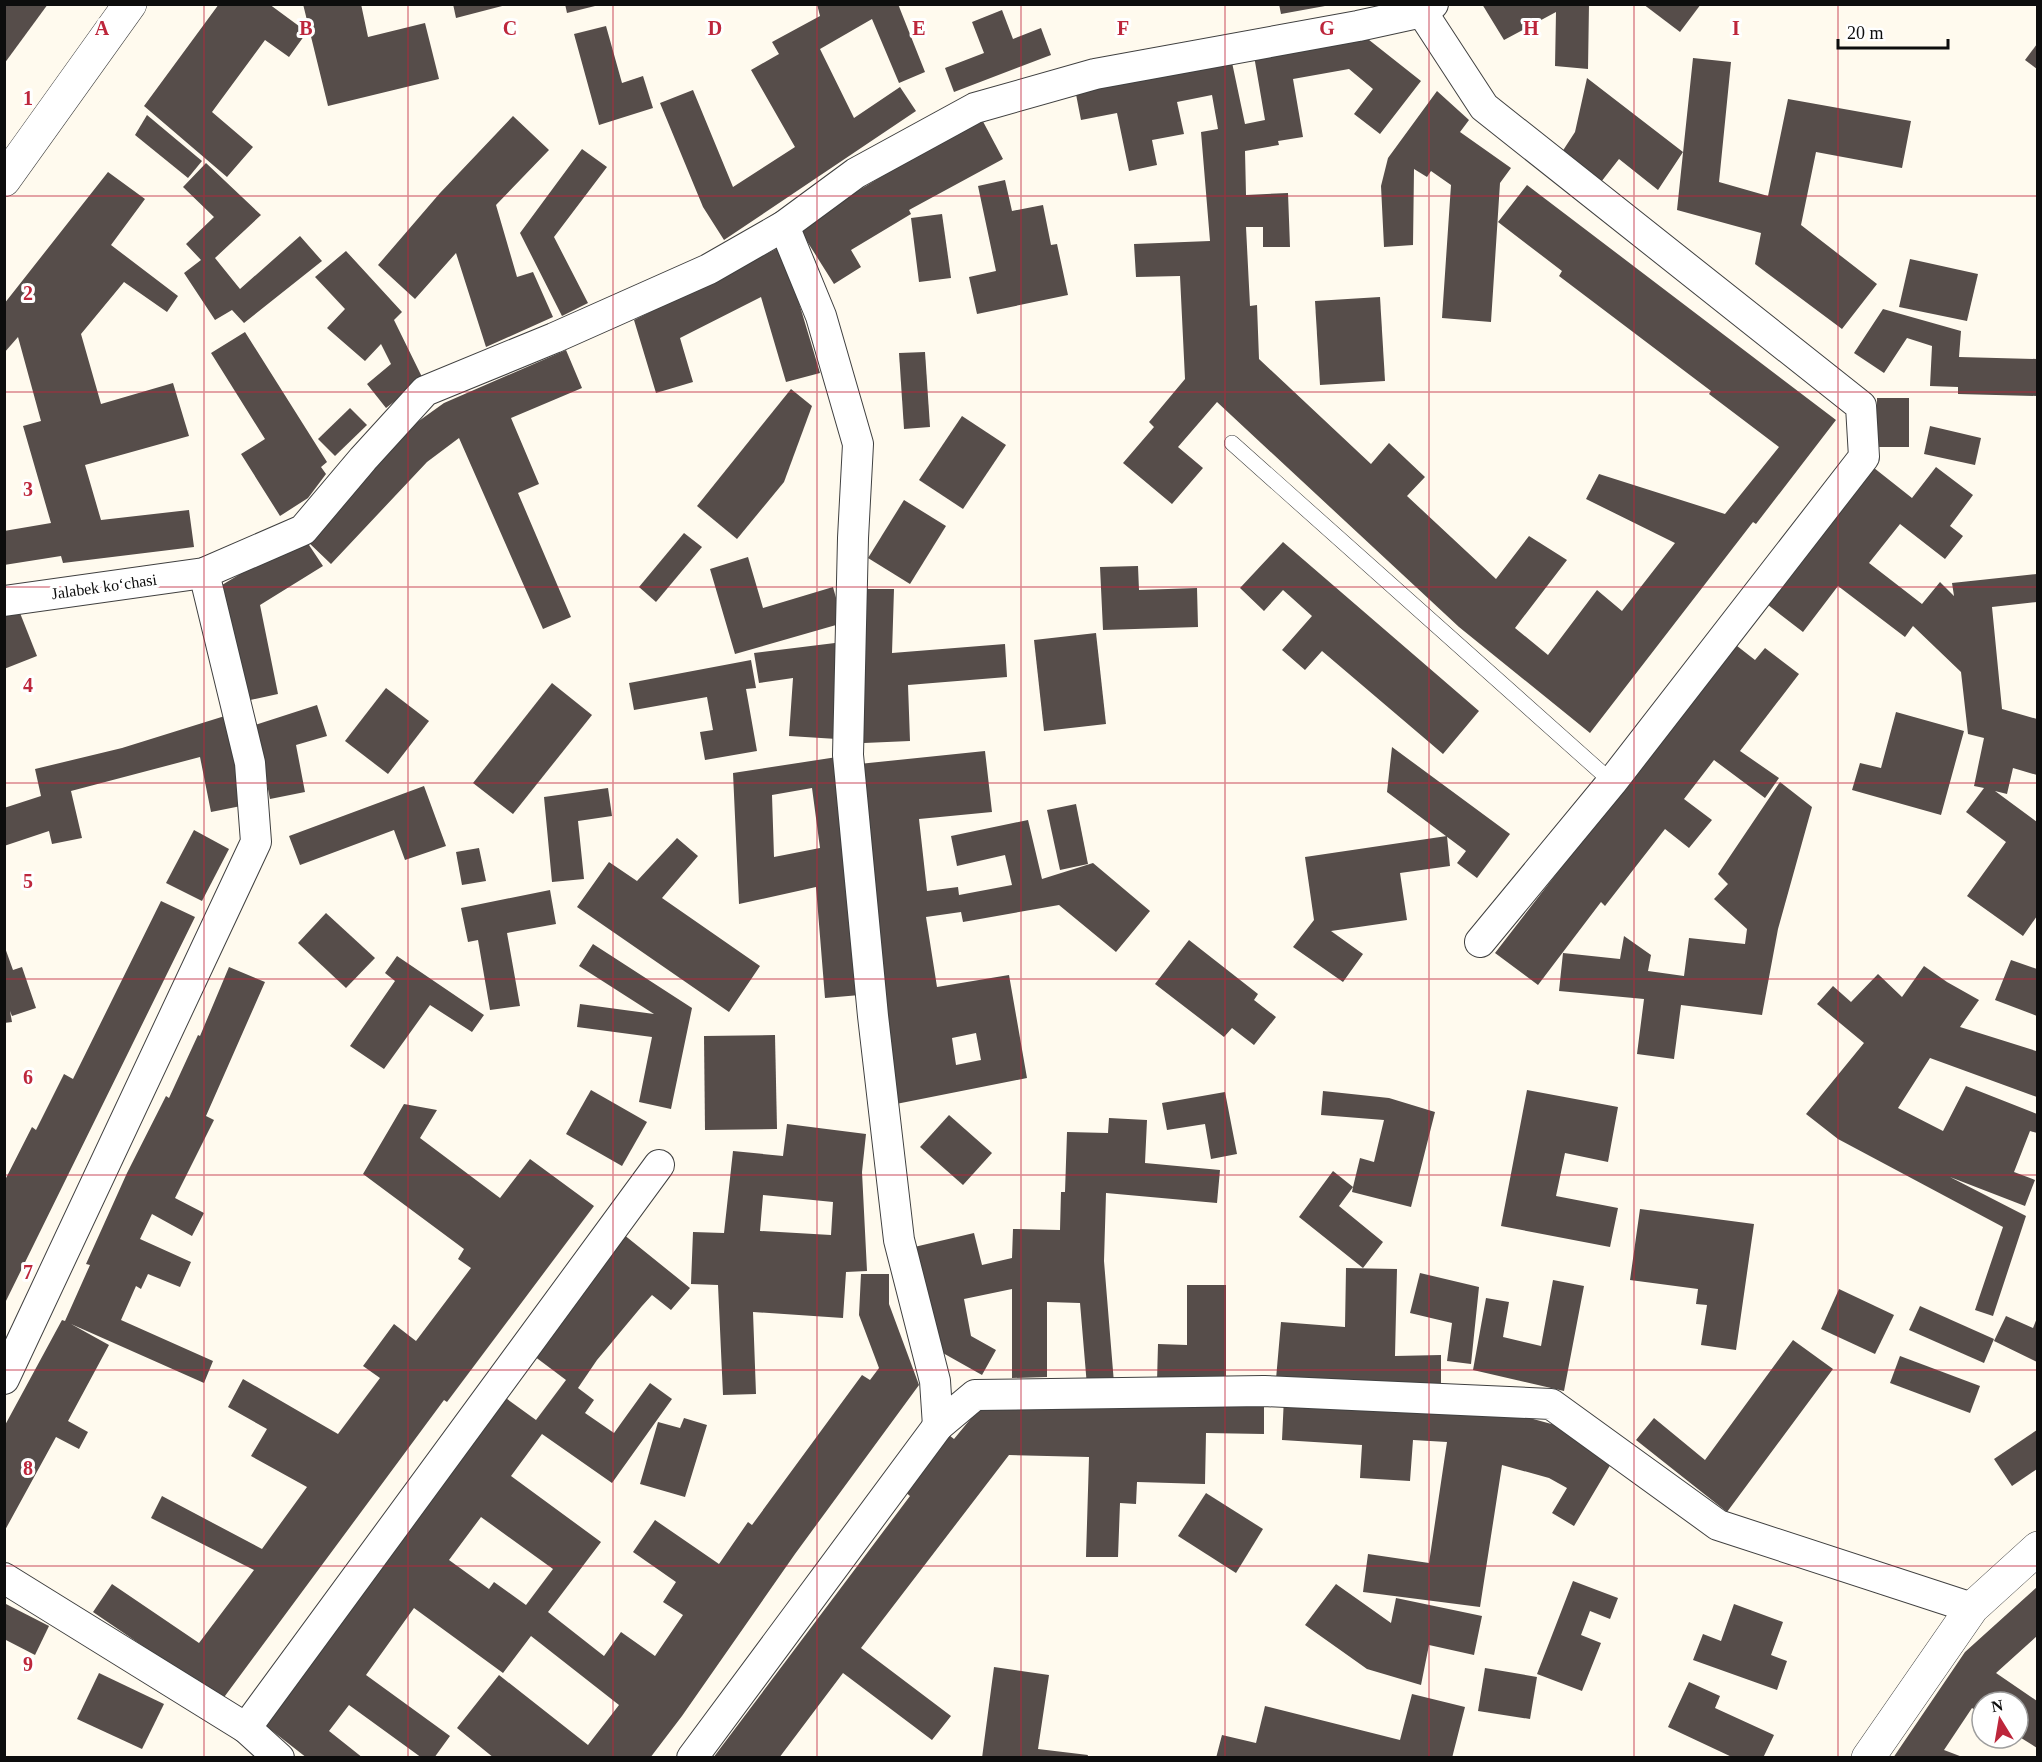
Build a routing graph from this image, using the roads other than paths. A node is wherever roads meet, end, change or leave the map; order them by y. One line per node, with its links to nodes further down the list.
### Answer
1 (130, 4): 3 (street)
2 (1427, 8): 4 (street, Jalabek koʻchasi); 8 (street)
3 (4, 180)
4 (784, 226): 6 (street, Jalabek koʻchasi); 12 (street)
5 (1232, 443): 8 (lane)
6 (204, 573): 7 (street, Jalabek koʻchasi); 11 (street)
7 (4, 601)
8 (1612, 782): 9 (street)
9 (1480, 942)
10 (659, 1166): 16 (street)
11 (4, 1379)
12 (938, 1426): 15 (street); 18 (street)
13 (2037, 1548): 15 (street)
14 (4, 1578): 16 (street)
15 (1972, 1608): 19 (street)
16 (246, 1728): 17 (street)
17 (279, 1758)
18 (692, 1758)
19 (1868, 1758)

